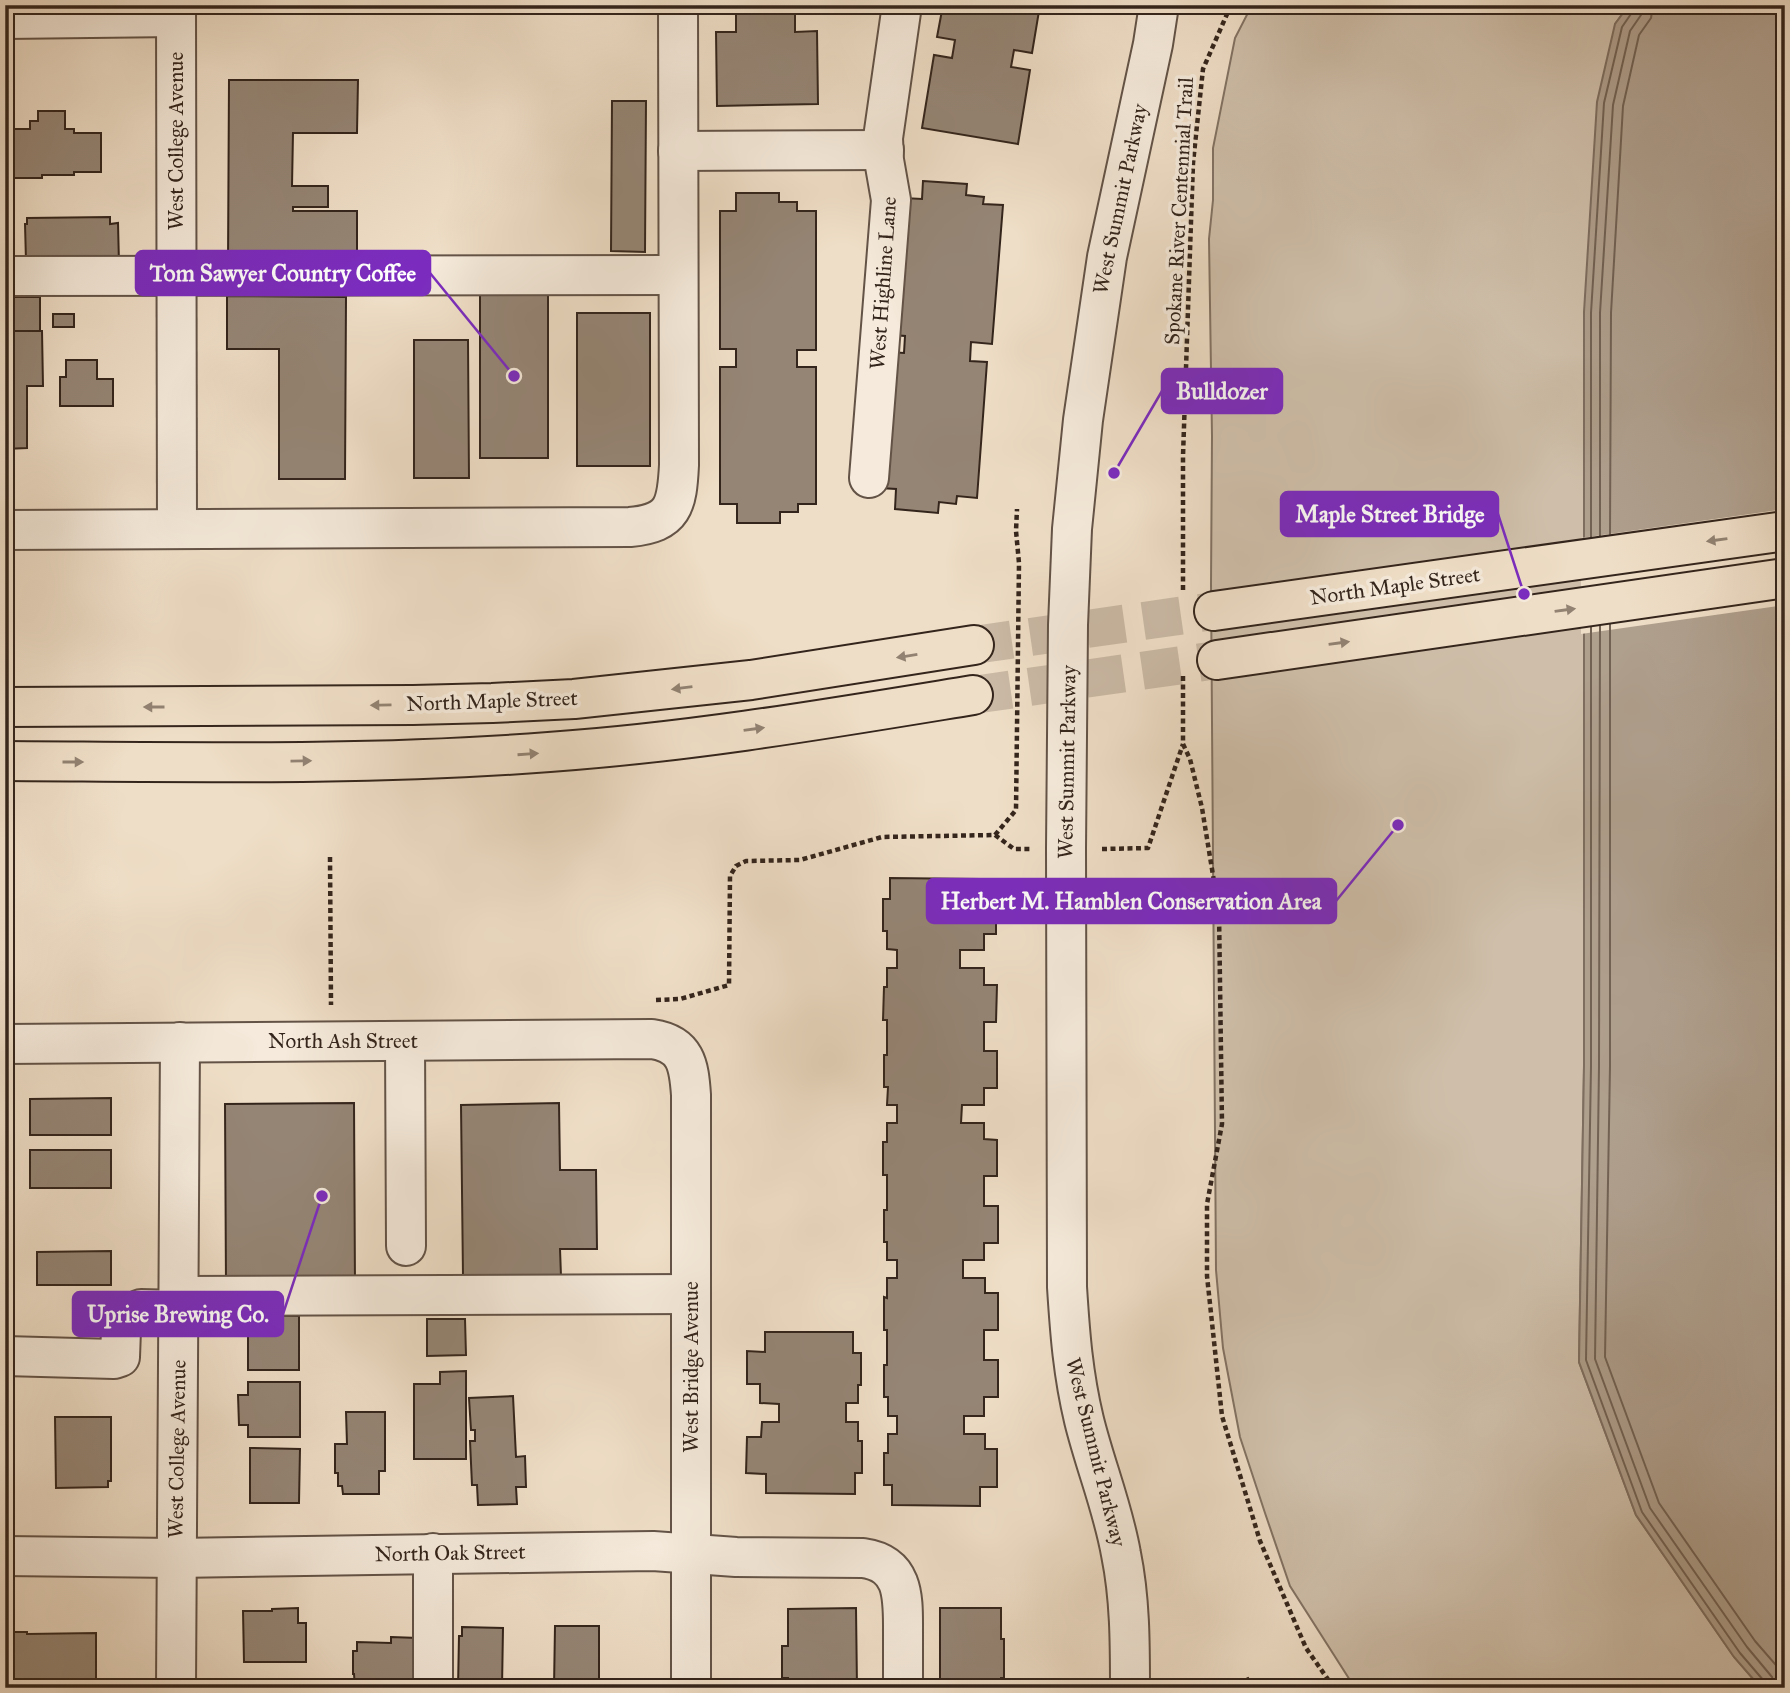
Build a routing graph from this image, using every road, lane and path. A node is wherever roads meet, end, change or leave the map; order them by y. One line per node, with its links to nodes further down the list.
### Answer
1 (678, 5): 8 (street)
2 (902, 5): 7 (street, West Highline Lane)
3 (1158, 5): 26 (street, West Summit Parkway)
4 (1231, 5): 17 (path, Spokane River Centennial Trail)
5 (176, 11): 6 (street); 9 (street, West College Avenue)
6 (5, 19)
7 (884, 150): 8 (street); 12 (street, West Highline Lane)
8 (678, 151): 10 (street)
9 (177, 275): 10 (street); 11 (street); 14 (street, West College Avenue)
10 (678, 275): 14 (street)
11 (5, 276)
12 (869, 478)
13 (1017, 509): 25 (path)
14 (177, 528): 15 (street)
15 (5, 530)
16 (1785, 530): 19 (main road, North Maple Street, one-way to 19)
17 (1182, 551)
18 (1785, 579): 21 (main road, one-way to 18)
19 (1214, 611)
20 (974, 645): 23 (main road, North Maple Street, one-way to 23)
21 (1217, 660)
22 (973, 695): 24 (main road, one-way to 22)
23 (5, 707)
24 (5, 761)
25 (995, 835): 26 (path); 32 (path)
26 (1066, 849): 45 (street, West Summit Parkway); 46 (path)
27 (330, 857): 28 (path)
28 (331, 1041): 29 (street, North Ash Street); 30 (street, North Ash Street)
29 (405, 1041): 32 (street, North Ash Street); 33 (street)
30 (180, 1042): 31 (street, North Ash Street); 35 (street, West College Avenue)
31 (5, 1044)
32 (665, 1045): 34 (street, West Bridge Avenue)
33 (406, 1246)
34 (691, 1294): 35 (street); 38 (street, West Bridge Avenue)
35 (179, 1303): 36 (street); 40 (street, West College Avenue)
36 (5, 1356)
37 (433, 1553): 38 (street, North Oak Street); 40 (street, North Oak Street); 42 (street)
38 (691, 1553): 43 (street, West Bridge Avenue); 44 (street, North Oak Street)
39 (5, 1556): 40 (street, North Oak Street)
40 (176, 1558): 41 (street, West College Avenue)
41 (176, 1688)
42 (433, 1688)
43 (691, 1688)
44 (903, 1688)
45 (1130, 1688)
46 (1334, 1688)

